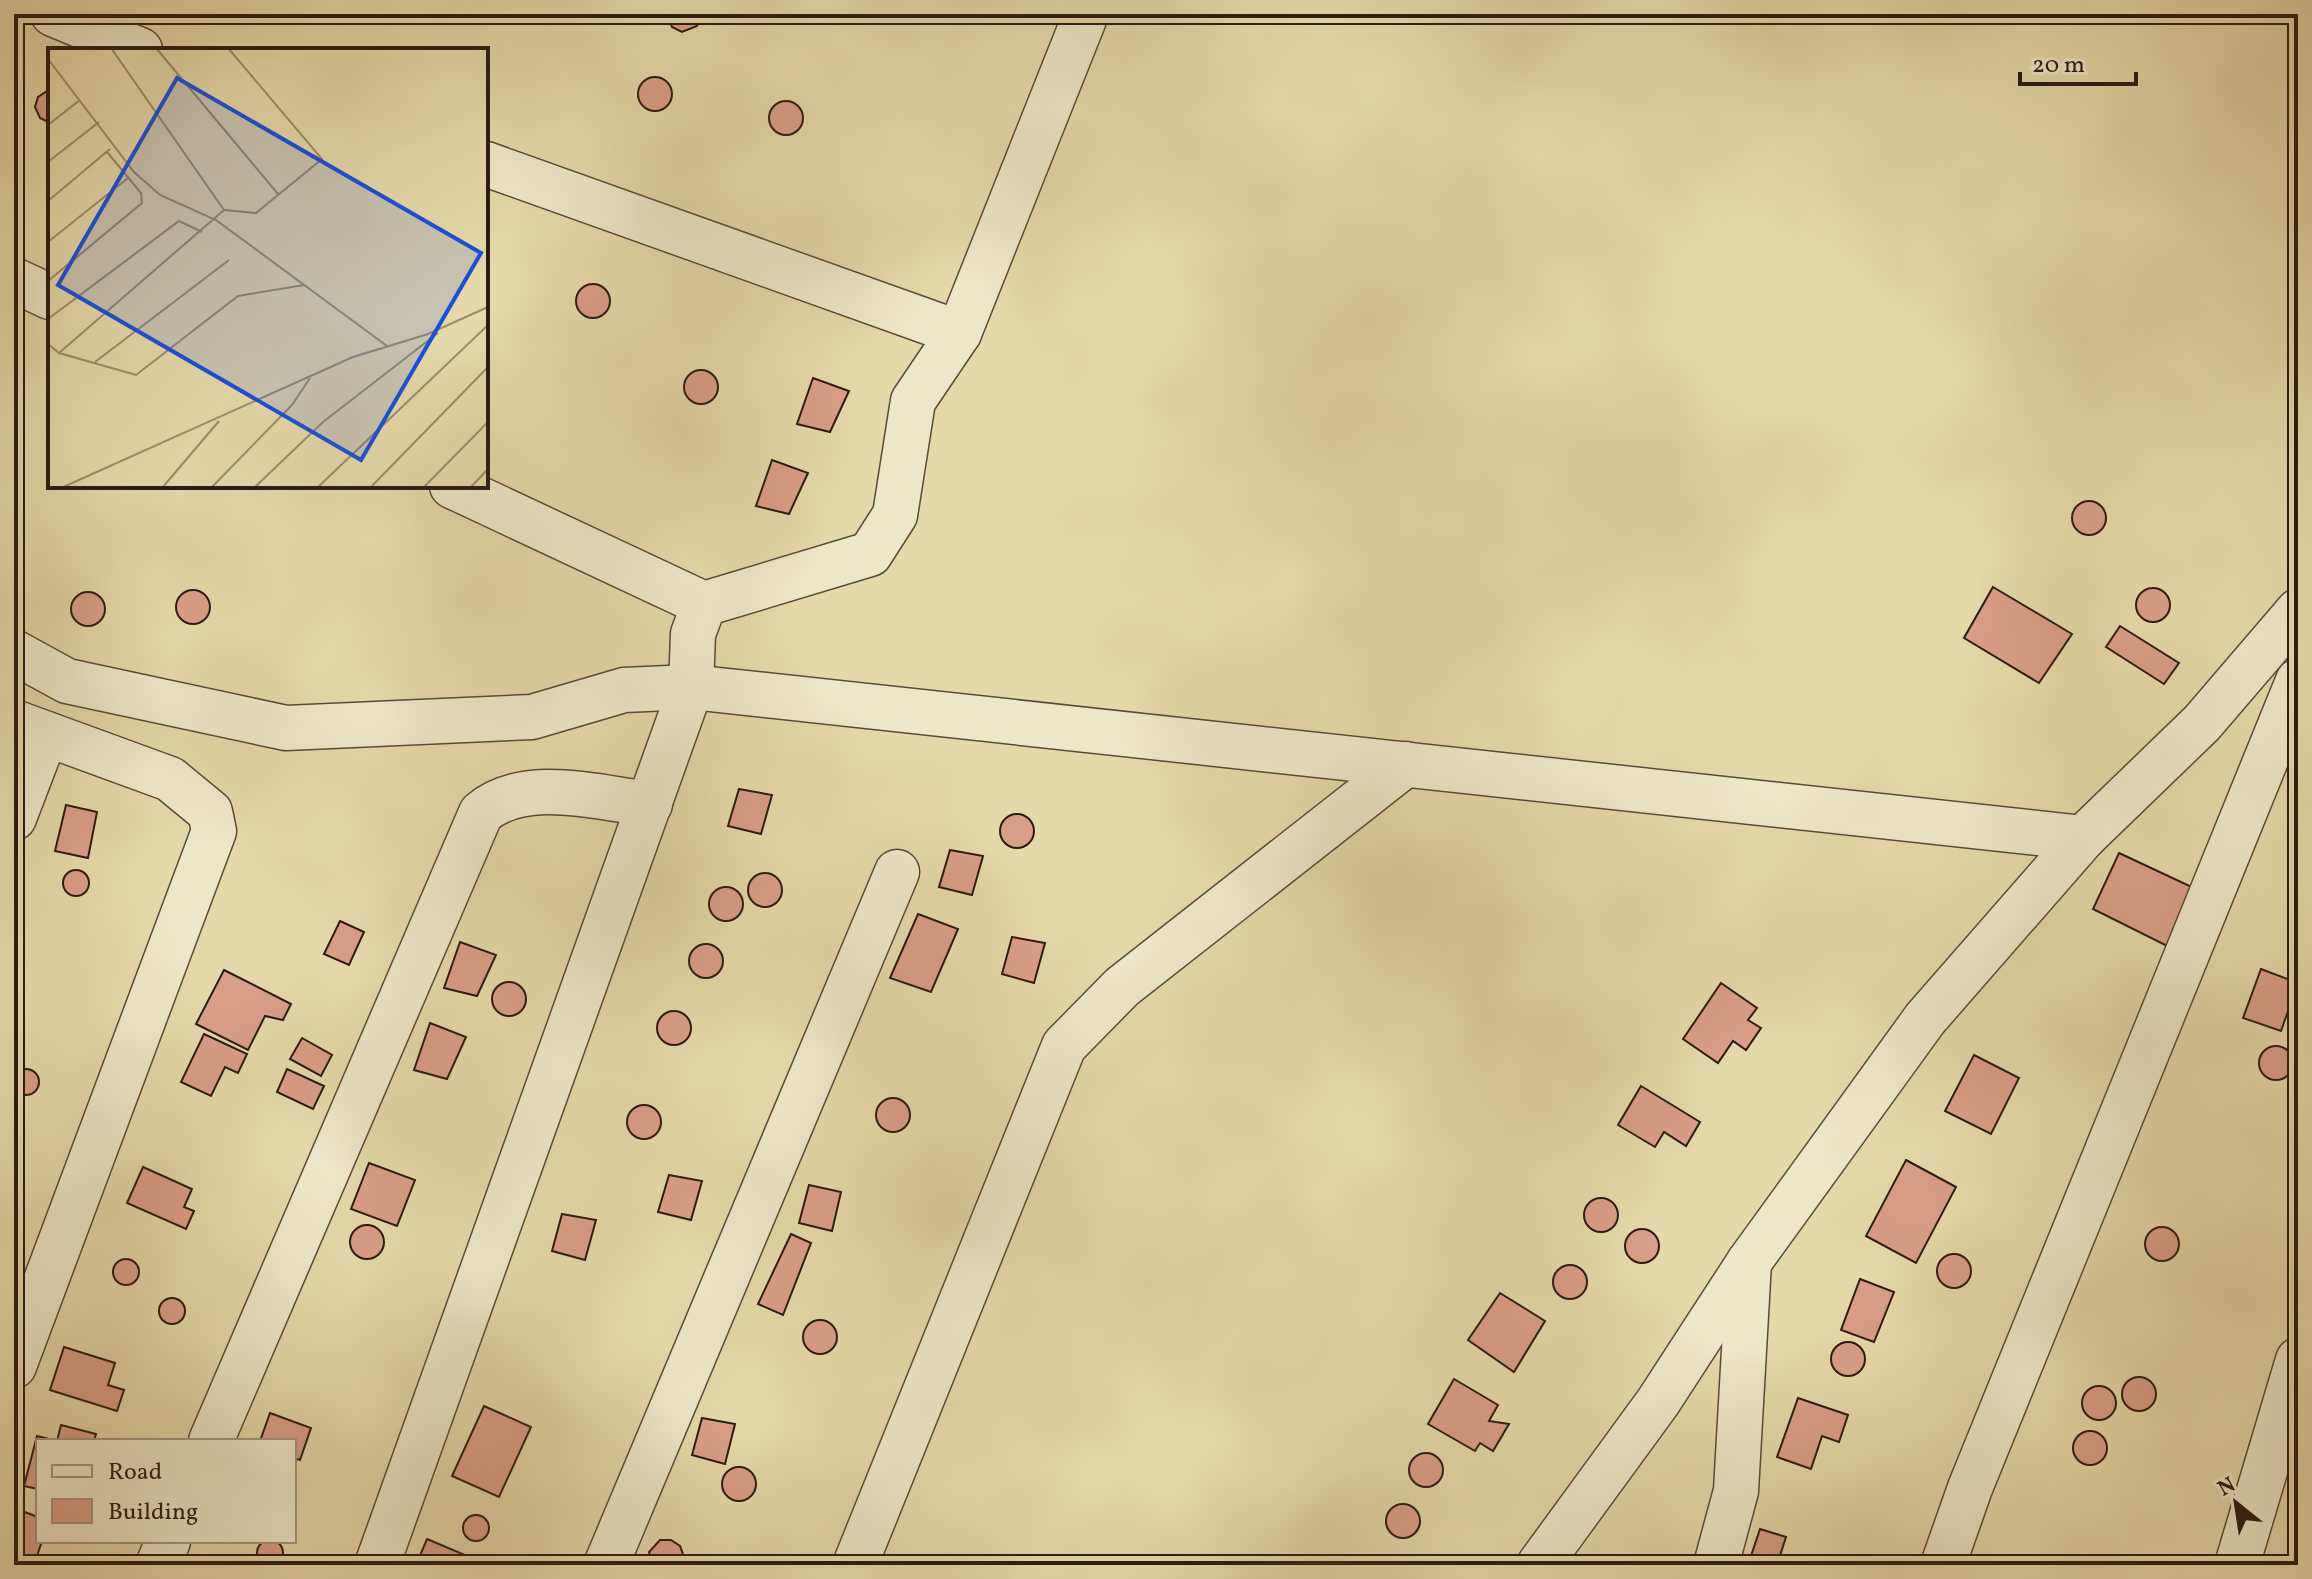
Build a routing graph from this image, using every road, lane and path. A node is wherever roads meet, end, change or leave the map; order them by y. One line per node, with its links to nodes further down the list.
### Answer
1 (53, 14): 3 (street)
2 (1086, 14): 7 (street)
3 (135, 48)
4 (488, 165): 7 (street)
5 (14, 280): 6 (street)
6 (48, 296)
7 (959, 333): 9 (street)
8 (456, 488): 9 (street)
9 (704, 604): 13 (street)
10 (2298, 611): 18 (street)
11 (14, 652): 13 (street)
12 (2298, 681): 31 (street)
13 (691, 687): 15 (street); 16 (street)
14 (30, 728): 17 (street); 22 (street)
15 (1406, 764): 18 (street); 28 (street)
16 (650, 804): 23 (street); 26 (street)
17 (14, 818)
18 (2083, 838): 20 (street)
19 (897, 872): 27 (street)
20 (1749, 1262): 29 (street); 30 (street)
21 (2298, 1360): 32 (street)
22 (14, 1366)
23 (212, 1439)
24 (167, 1543): 25 (street)
25 (158, 1565)
26 (377, 1565)
27 (606, 1565)
28 (855, 1565)
29 (1539, 1565)
30 (1716, 1565)
31 (1943, 1565)
32 (2237, 1565)

